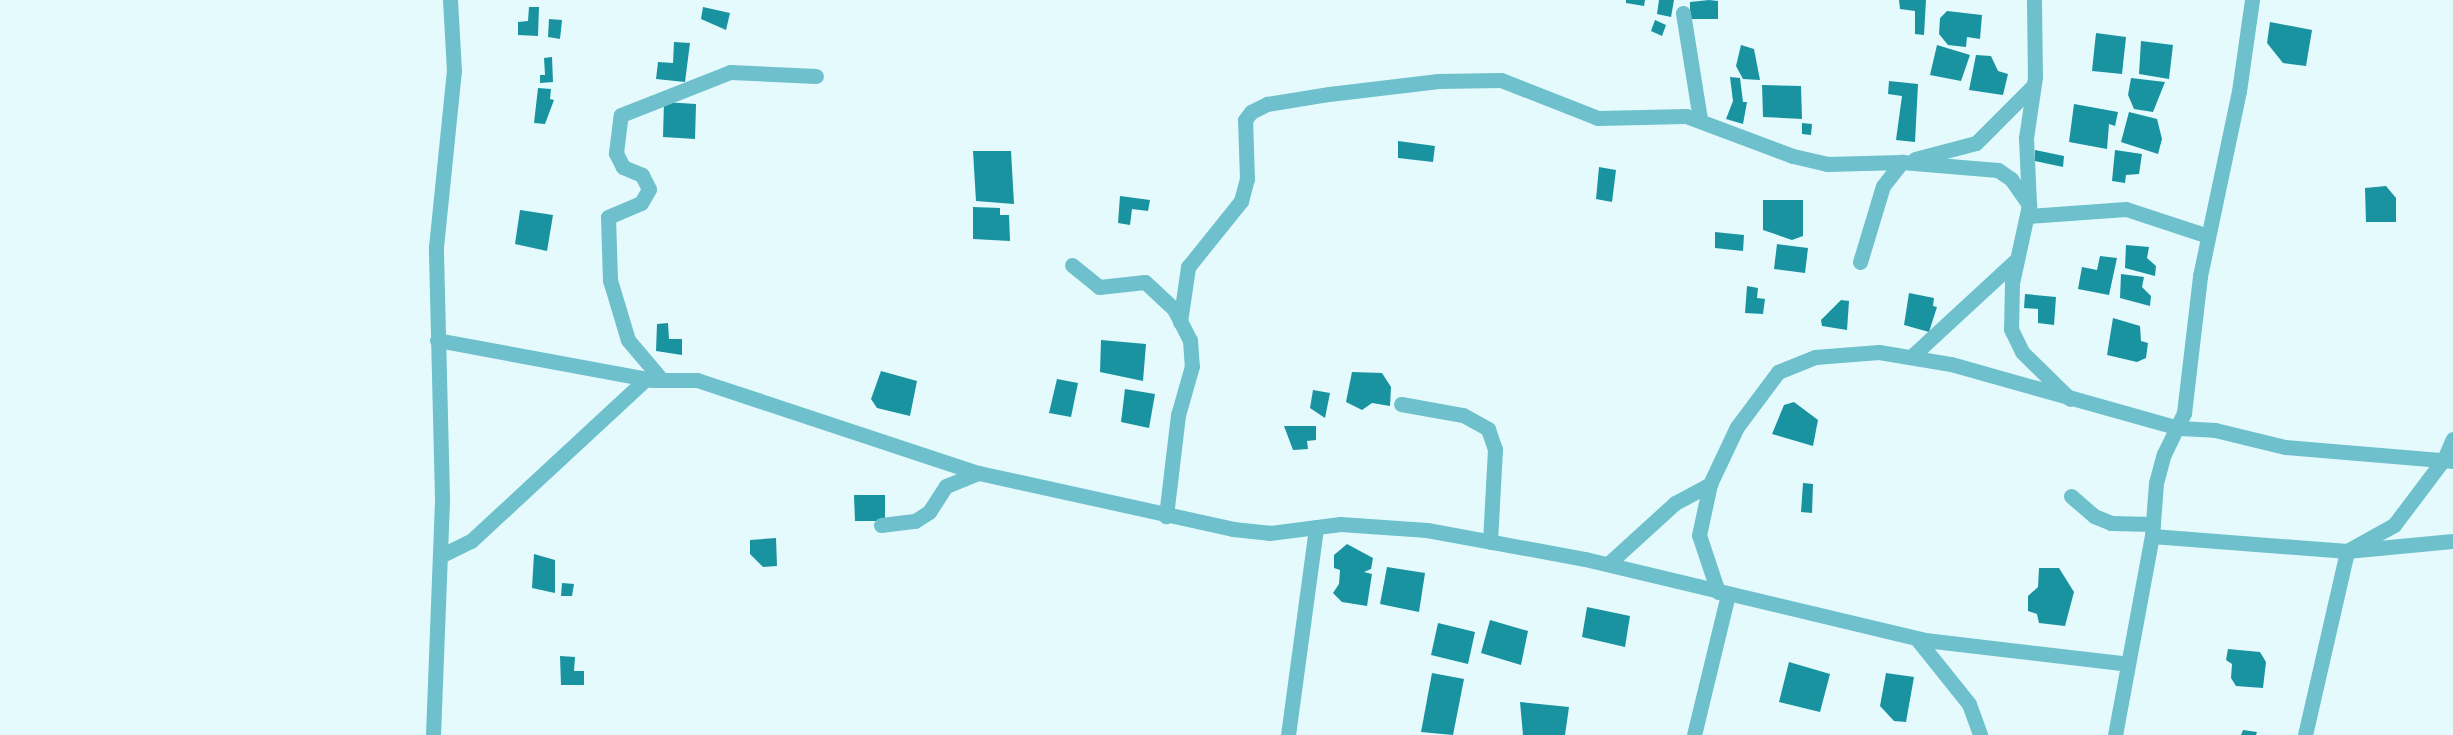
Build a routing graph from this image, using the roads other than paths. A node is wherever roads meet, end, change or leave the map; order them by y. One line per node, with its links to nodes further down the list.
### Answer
1 (450, 0): 15 (street)
2 (2034, 0): 6 (street)
3 (2252, 0): 10 (street)
4 (1683, 13): 7 (street)
5 (816, 76): 18 (street)
6 (2033, 86): 8 (street); 9 (street)
7 (1700, 120): 8 (street); 14 (street)
8 (1904, 162): 9 (street); 12 (street)
9 (2028, 210): 10 (street); 11 (street)
10 (2208, 236): 21 (street)
11 (2020, 256): 16 (street); 19 (street)
12 (1860, 262)
13 (1072, 265): 14 (street)
14 (1180, 322): 27 (street)
15 (437, 340): 17 (street); 34 (street)
16 (1911, 357): 19 (street); 25 (street)
17 (646, 379): 18 (street); 34 (street)
18 (662, 380): 24 (street)
19 (2070, 399): 21 (street)
20 (1401, 404): 32 (street)
21 (2179, 428): 23 (street); 30 (street)
22 (2453, 439): 23 (street)
23 (2449, 460): 33 (street)
24 (979, 473): 27 (street); 28 (street)
25 (1710, 484): 35 (street); 36 (street)
26 (2071, 496): 30 (street)
27 (1166, 516): 29 (street)
28 (881, 526)
29 (1316, 528): 32 (street); 40 (street)
30 (2152, 530): 33 (street); 38 (street)
31 (2453, 541): 33 (street)
32 (1490, 542): 35 (street)
33 (2347, 551): 44 (street)
34 (440, 556): 39 (street)
35 (1608, 564): 36 (street)
36 (1723, 593): 37 (street); 41 (street)
37 (1917, 639): 38 (street); 42 (street)
38 (2128, 664): 43 (street)
39 (433, 735)
40 (1288, 735)
41 (1694, 735)
42 (1980, 735)
43 (2115, 735)
44 (2305, 735)

